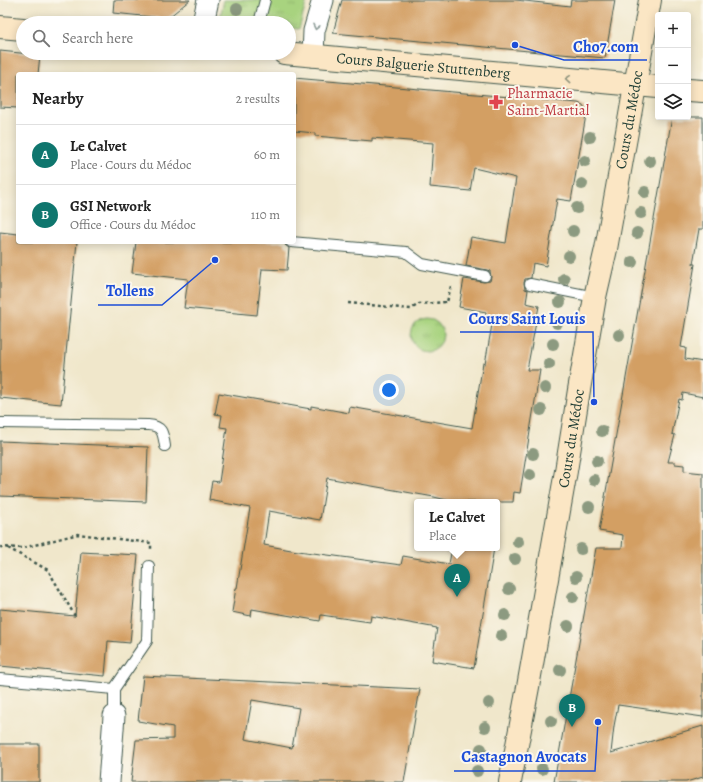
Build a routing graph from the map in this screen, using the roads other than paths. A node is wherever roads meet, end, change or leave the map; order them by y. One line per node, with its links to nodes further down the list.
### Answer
1 (208, 0): 5 (street)
2 (265, 0): 6 (lane)
3 (323, 0): 10 (street, one-way to 10)
4 (650, 0): 11 (main road, Cours du Médoc)
5 (205, 16)
6 (261, 16)
7 (0, 28): 8 (main road)
8 (16, 29)
9 (296, 54): 10 (main road, Cours Balguerie Stuttenberg)
10 (313, 56): 11 (main road, Cours Balguerie Stuttenberg, one-way to 10)
11 (635, 85): 12 (main road, Cours Balguerie Stuttenberg); 18 (main road, Cours du Médoc)
12 (655, 87)
13 (691, 90): 14 (main road)
14 (703, 91)
15 (296, 242): 16 (lane)
16 (485, 276)
17 (530, 284): 18 (lane)
18 (596, 297): 26 (main road, Cours du Médoc)
19 (0, 422): 20 (lane)
20 (165, 446)
21 (149, 566): 23 (lane)
22 (0, 679): 23 (lane)
23 (114, 689): 24 (lane)
24 (114, 716): 25 (street)
25 (109, 782)
26 (510, 782)

